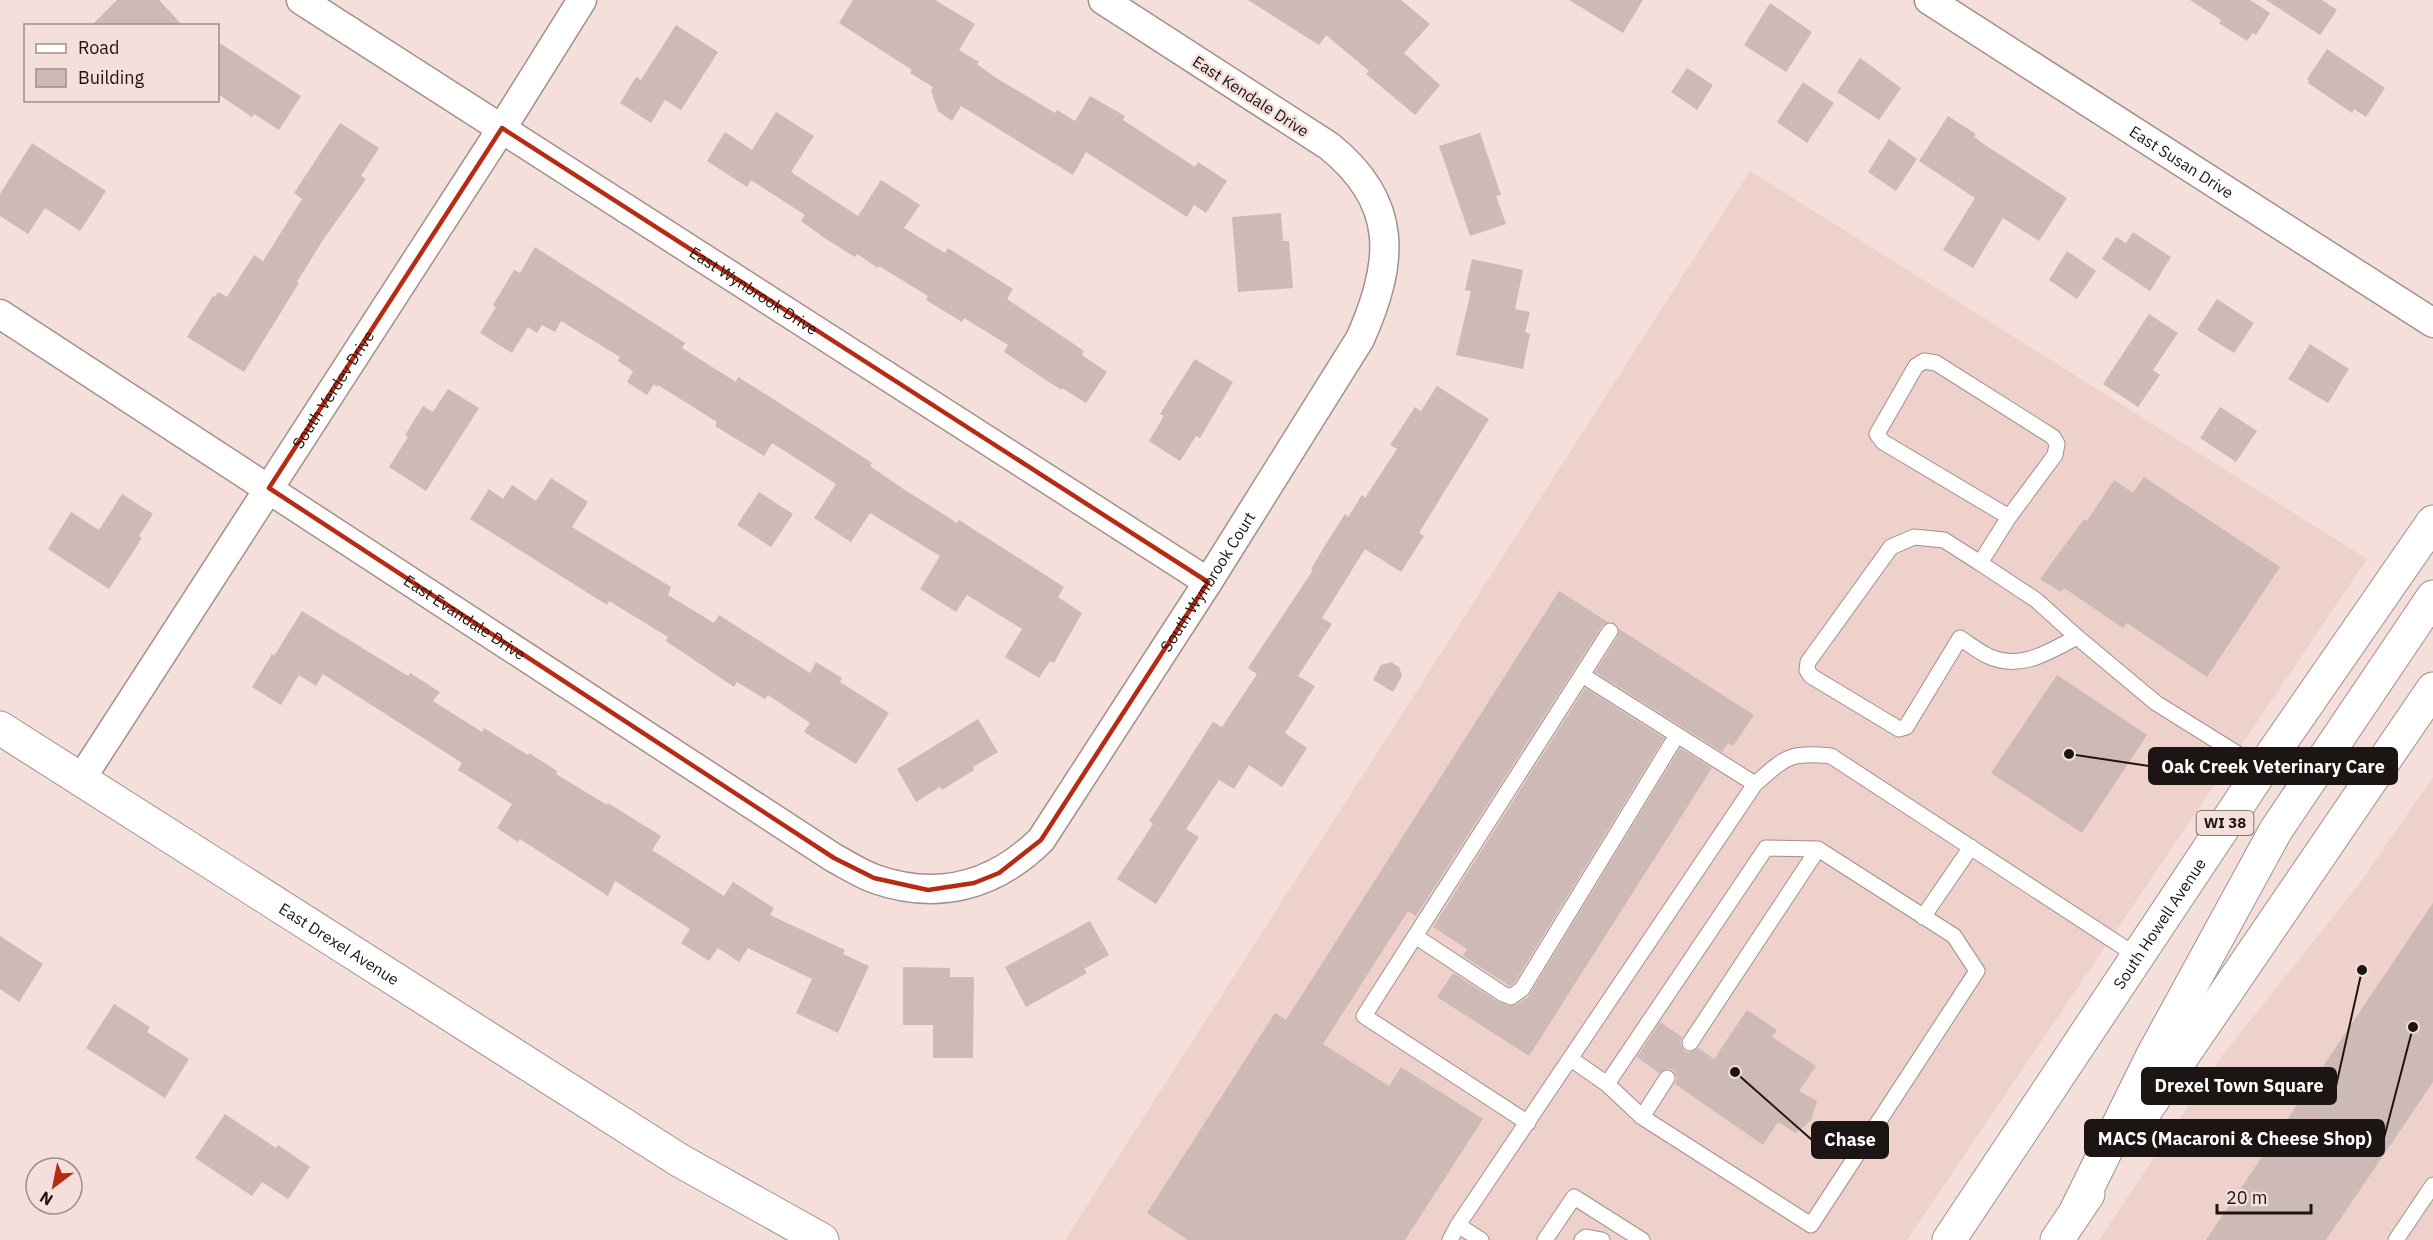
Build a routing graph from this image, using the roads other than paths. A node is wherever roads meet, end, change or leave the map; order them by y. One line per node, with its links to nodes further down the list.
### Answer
1 (301, 0): 5 (street, East Wynbrook Drive)
2 (582, 0): 5 (street, South Verdev Drive)
3 (1103, 0): 6 (street, East Kendale Drive)
4 (1929, 0): 8 (street, East Susan Drive)
5 (502, 129): 9 (street, South Verdev Drive); 13 (street, East Wynbrook Drive)
6 (1380, 211): 13 (street, South Wynbrook Court)
7 (0, 314): 9 (street, East Evandale Drive)
8 (2433, 323)
9 (269, 488): 22 (street, South Verdev Drive); 26 (street, East Evandale Drive)
10 (2009, 517): 10 (lane); 12 (lane)
11 (2433, 522): 21 (main road, South Howell Avenue / WI 38)
12 (1980, 563): 16 (lane); 16 (lane)
13 (1208, 582): 26 (street, South Wynbrook Court)
14 (2433, 597): 38 (main road)
15 (1610, 631): 17 (lane)
16 (2077, 637): 21 (lane)
17 (1582, 675): 20 (lane); 28 (lane)
18 (2433, 689): 38 (main road)
19 (0, 728): 22 (main road, East Drexel Avenue)
20 (1677, 735): 23 (lane); 28 (lane)
21 (2262, 769): 29 (main road, South Howell Avenue / WI 38)
22 (81, 779): 36 (main road, East Drexel Avenue)
23 (1755, 784): 24 (lane); 31 (lane)
24 (1971, 847): 27 (lane); 29 (lane)
25 (1818, 849): 27 (lane); 30 (lane); 33 (lane)
26 (942, 889)
27 (1923, 916): 34 (lane)
28 (1415, 936): 35 (lane)
29 (2137, 956): 48 (main road, South Howell Avenue / WI 38)
30 (1690, 1043)
31 (1571, 1059): 33 (lane); 35 (lane)
32 (1667, 1078): 34 (lane)
33 (1607, 1084): 34 (lane)
34 (1641, 1116)
35 (1528, 1123): 39 (lane)
36 (680, 1161): 40 (main road, East Drexel Avenue); 41 (main road, East Drexel Avenue)
37 (2433, 1185): 50 (lane)
38 (2076, 1211): 49 (main road)
39 (1458, 1225): 42 (lane); 43 (lane)
40 (788, 1240)
41 (822, 1240)
42 (1450, 1240)
43 (1481, 1240)
44 (1545, 1240): 47 (lane)
45 (1582, 1240): 46 (lane)
46 (1602, 1240)
47 (1642, 1240)
48 (1949, 1240)
49 (2057, 1240)
50 (2396, 1240)

